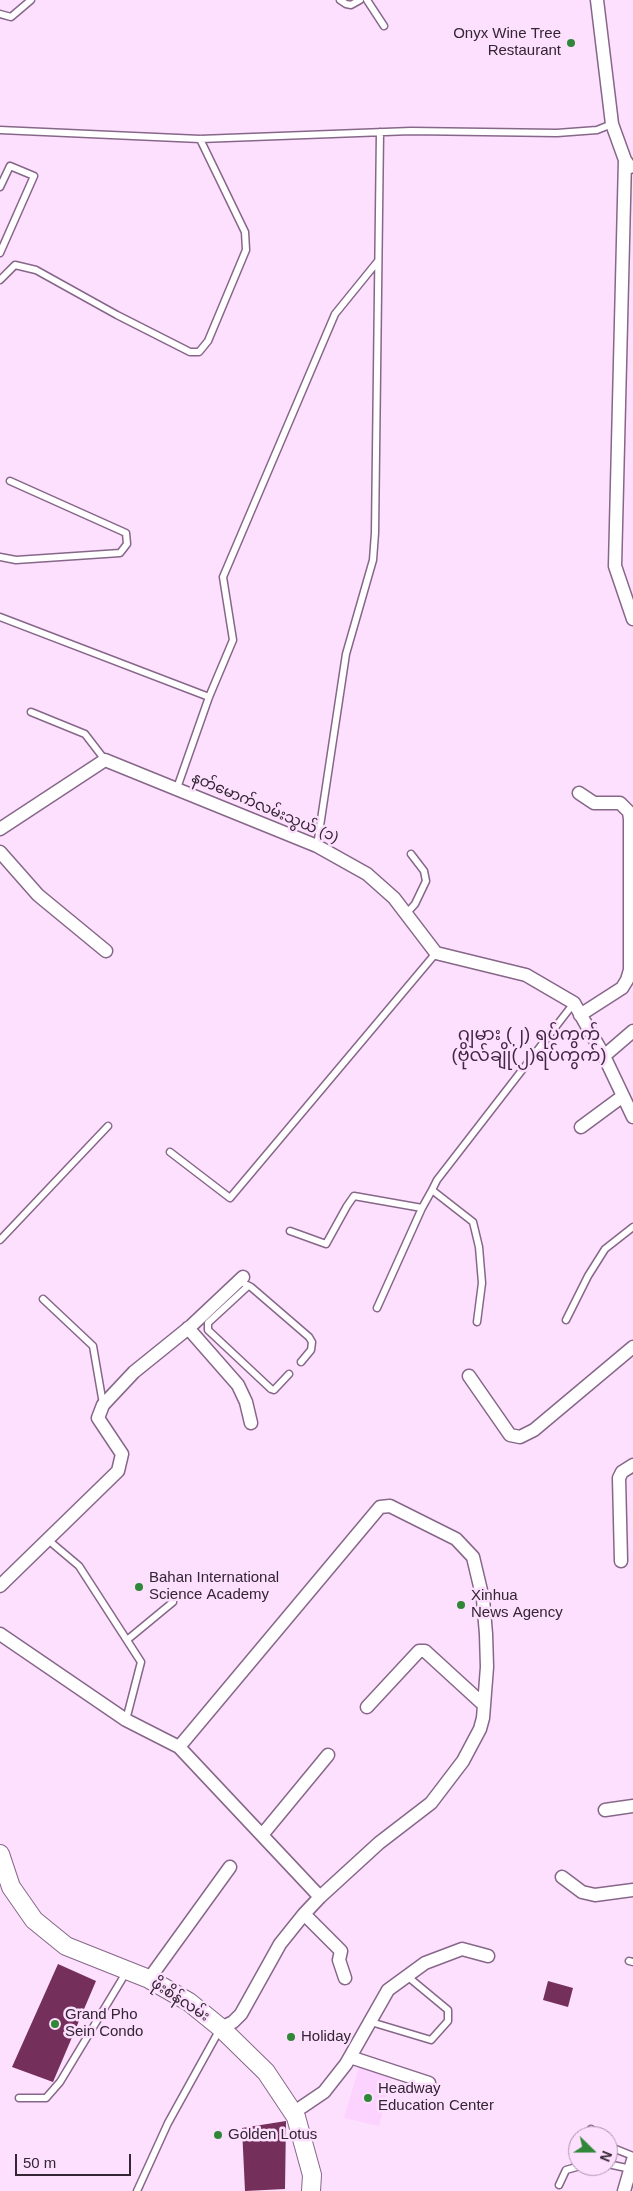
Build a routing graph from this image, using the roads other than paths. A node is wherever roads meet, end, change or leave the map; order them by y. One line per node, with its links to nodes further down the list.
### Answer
1 (30, 0): 6 (lane)
2 (340, 0): 3 (lane)
3 (360, 0)
4 (367, 0): 7 (lane)
5 (597, 0): 8 (street)
6 (0, 14)
7 (384, 26)
8 (612, 124): 10 (lane); 12 (street)
9 (0, 130): 11 (lane)
10 (380, 132): 11 (lane); 16 (lane)
11 (200, 139): 17 (lane)
12 (625, 160): 13 (street); 20 (street)
13 (633, 170)
14 (0, 186): 15 (lane)
15 (0, 253)
16 (378, 261): 22 (lane); 28 (lane)
17 (0, 280)
18 (10, 481): 19 (lane)
19 (0, 557)
20 (632, 614)
21 (0, 617): 22 (lane)
22 (209, 697): 25 (lane)
23 (31, 712): 24 (lane)
24 (105, 760): 25 (street, နတ်မောက်လမ်းသွယ် (၁)); 27 (street)
25 (177, 788): 28 (street, နတ်မောက်လမ်းသွယ် (၁))
26 (579, 793): 35 (street)
27 (0, 829)
28 (318, 846): 31 (street, နတ်မောက်လမ်းသွယ် (၁))
29 (0, 852): 32 (street)
30 (411, 854): 31 (lane)
31 (405, 915): 33 (street, နတ်မောက်လမ်းသွယ် (၁))
32 (106, 951)
33 (436, 953): 34 (street); 42 (lane)
34 (574, 1003): 35 (street); 43 (lane)
35 (580, 1015): 37 (street)
36 (633, 1031): 37 (street)
37 (604, 1056): 38 (street)
38 (623, 1096): 39 (street); 41 (street)
39 (633, 1118)
40 (108, 1126): 47 (lane)
41 (581, 1127)
42 (170, 1152)
43 (432, 1190): 44 (lane); 52 (lane)
44 (422, 1208): 46 (lane); 50 (lane)
45 (633, 1227): 51 (lane)
46 (290, 1231)
47 (0, 1240)
48 (243, 1281): 53 (street); 55 (lane); 56 (lane)
49 (43, 1299): 58 (lane)
50 (377, 1308)
51 (566, 1320)
52 (478, 1322)
53 (188, 1328): 58 (street); 59 (street)
54 (633, 1347): 57 (street)
55 (301, 1362)
56 (290, 1374)
57 (469, 1376)
58 (103, 1405): 61 (street)
59 (251, 1424)
60 (633, 1465): 62 (street)
61 (47, 1539): 63 (street); 66 (lane)
62 (622, 1560)
63 (0, 1586)
64 (173, 1602): 66 (lane)
65 (0, 1634): 69 (street)
66 (127, 1640): 69 (lane)
67 (484, 1705): 68 (street); 70 (street); 79 (street)
68 (367, 1707)
69 (126, 1720): 70 (street)
70 (179, 1747): 74 (street)
71 (328, 1755): 74 (street)
72 (633, 1806): 73 (street)
73 (605, 1810)
74 (262, 1835): 79 (street)
75 (0, 1854): 82 (main road, ဖိုးစိန်လမ်း)
76 (230, 1867): 85 (street)
77 (562, 1878): 78 (street)
78 (633, 1890)
79 (320, 1897): 80 (street)
80 (304, 1914): 84 (street); 87 (street)
81 (488, 1956): 83 (street)
82 (127, 1970): 85 (main road, ဖိုးစိန်လမ်း); 90 (lane)
83 (407, 1976): 86 (street); 86 (lane)
84 (345, 1978)
85 (150, 1979): 87 (main road, ဖိုးစိန်လမ်း)
86 (371, 2022): 88 (street)
87 (221, 2028): 91 (main road, ဖိုးစိန်လမ်း); 97 (lane)
88 (350, 2057): 89 (street); 91 (street)
89 (429, 2083)
90 (19, 2098)
91 (293, 2113): 98 (main road, ဖိုးစိန်လမ်း)
92 (618, 2153): 93 (lane)
93 (632, 2162): 94 (lane); 99 (street)
94 (618, 2163)
95 (568, 2169): 96 (lane)
96 (559, 2185)
97 (137, 2191)
98 (311, 2191)
99 (624, 2191)

